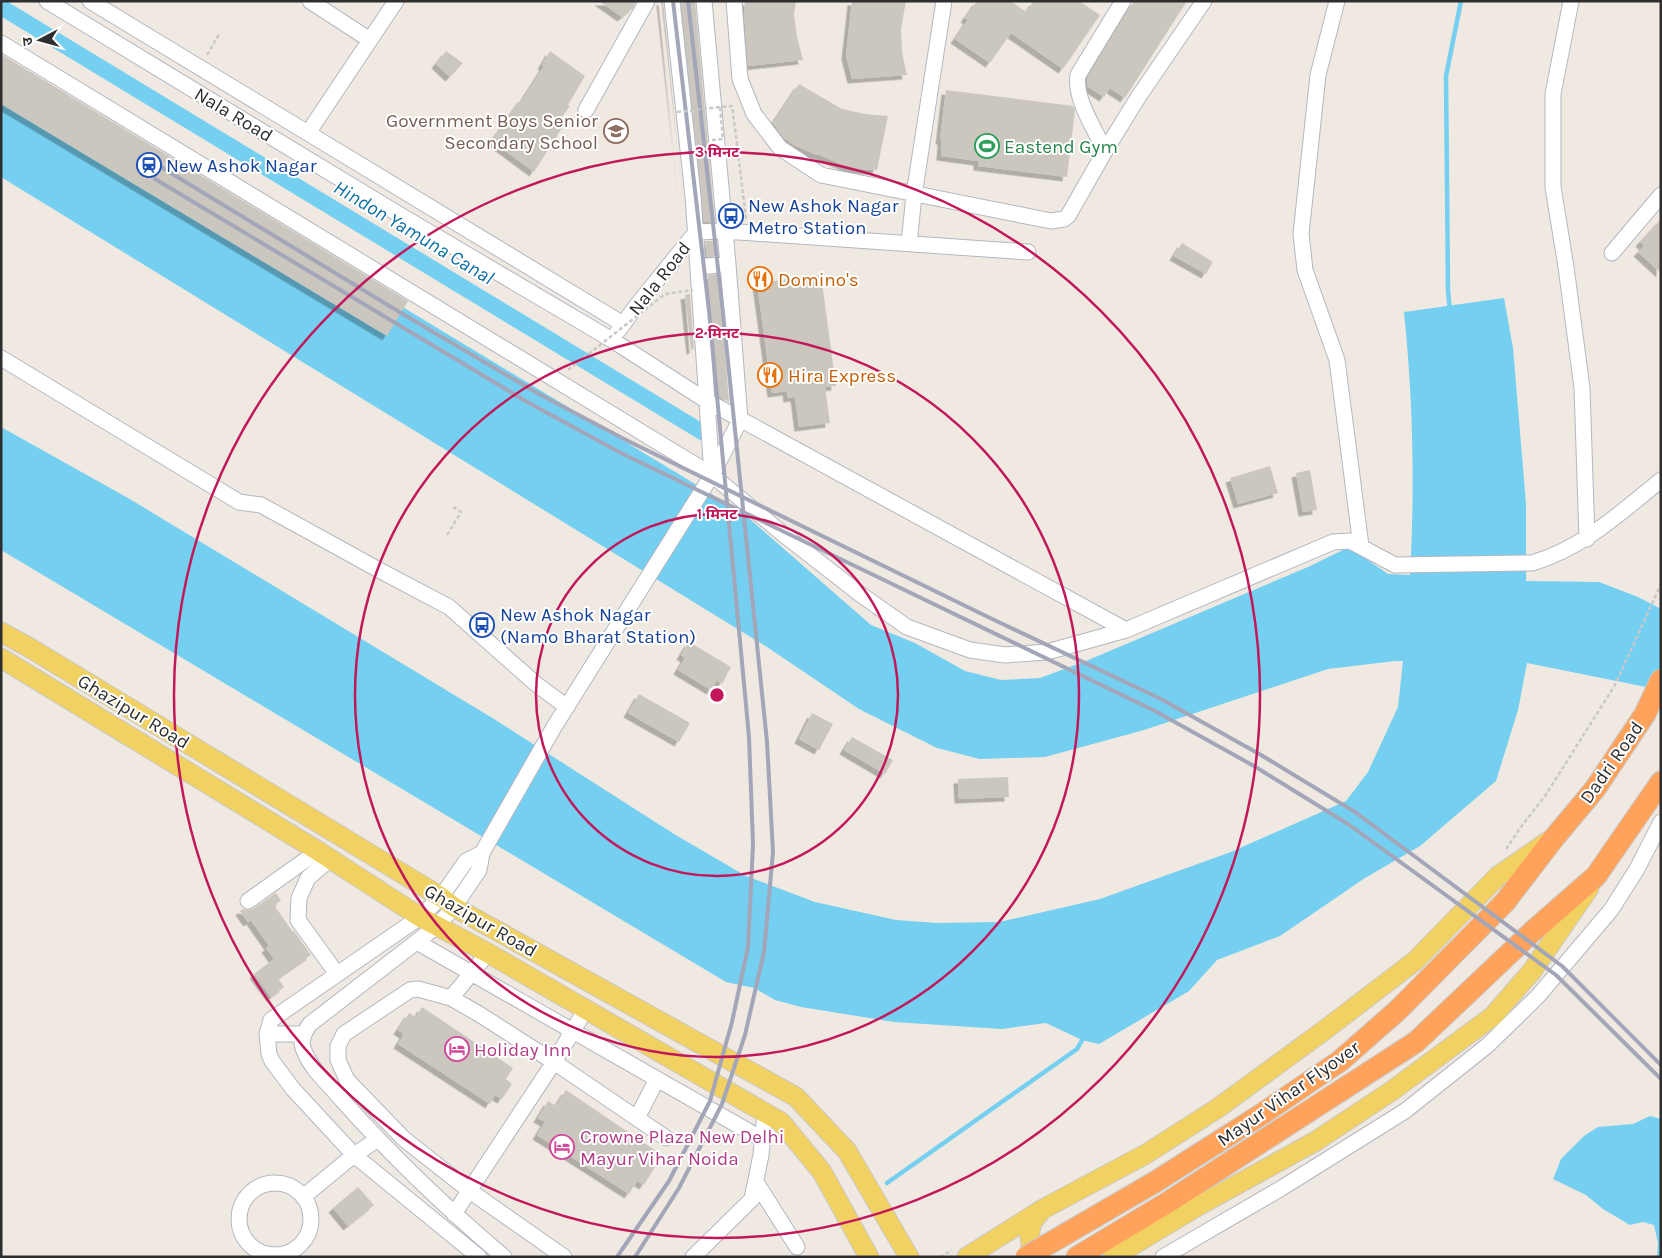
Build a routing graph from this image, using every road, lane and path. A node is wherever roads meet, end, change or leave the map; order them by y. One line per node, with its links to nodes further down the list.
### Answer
1 (47, 1): 14 (street, Nala Road)
2 (310, 1): 16 (street)
3 (396, 1): 16 (street)
4 (647, 1): 20 (street)
5 (672, 1): 30 (street)
6 (704, 1): 29 (street)
7 (734, 1): 27 (street)
8 (944, 1): 27 (street)
9 (1123, 1): 26 (street)
10 (1204, 1): 26 (street)
11 (1337, 1): 49 (street)
12 (1571, 1): 48 (street)
13 (96, 3): 14 (street); 18 (street, Nala Road)
14 (84, 24): 24 (street, Nala Road)
15 (219, 34): 18 (path)
16 (370, 40): 23 (street)
17 (1, 44): 44 (street)
18 (200, 68): 22 (street, Nala Road)
19 (720, 108): 21 (path, bridge); 25 (path, bridge); 31 (path, bridge)
20 (586, 110)
21 (677, 112)
22 (286, 120): 23 (street, Nala Road); 24 (street)
23 (308, 133): 38 (street, Nala Road)
24 (275, 139): 39 (street, Nala Road)
25 (712, 140)
26 (1105, 150): 27 (street)
27 (914, 195): 32 (street)
28 (1661, 195): 34 (street)
29 (725, 231): 30 (street); 31 (street); 35 (street)
30 (696, 232): 36 (street); 38 (street, Nala Road)
31 (748, 233): 32 (street)
32 (909, 244): 33 (street)
33 (1028, 252)
34 (1612, 253)
35 (728, 264): 36 (street); 43 (street)
36 (698, 267): 42 (street)
37 (693, 290): 41 (path, bridge)
38 (624, 324): 39 (street, Nala Road)
39 (612, 340): 42 (street)
40 (1, 358): 55 (street)
41 (568, 370)
42 (707, 401): 43 (street); 44 (street)
43 (740, 420): 44 (street); 51 (street)
44 (709, 480): 51 (street); 55 (street)
45 (1661, 480): 48 (street)
46 (452, 506): 47 (path)
47 (447, 535)
48 (1587, 539): 49 (street)
49 (1361, 546): 51 (street)
50 (1660, 585): 59 (path)
51 (1126, 630)
52 (1, 632): 62 (main road, Ghazipur Road)
53 (1, 658): 60 (main road, Ghazipur Road)
54 (1661, 680): 58 (highway, Dadri Road)
55 (567, 707): 62 (street)
56 (1661, 782): 61 (highway)
57 (1661, 822): 102 (street)
58 (1554, 838): 86 (main road); 98 (highway, Mayur Vihar Flyover, bridge)
59 (1505, 850)
60 (324, 855): 63 (street); 64 (main road, Ghazipur Road); 69 (street)
61 (1596, 876): 100 (highway, Mayur Vihar Flyover); 101 (main road)
62 (451, 897): 64 (street); 65 (street); 96 (main road, Ghazipur Road)
63 (248, 901)
64 (420, 917): 65 (main road, Ghazipur Road); 69 (street)
65 (436, 926): 66 (street); 67 (main road, Ghazipur Road)
66 (417, 942): 68 (street); 74 (street)
67 (488, 953): 68 (street); 71 (main road, Ghazipur Road)
68 (472, 973): 70 (street); 72 (street)
69 (337, 974): 73 (street)
70 (451, 998): 75 (street); 84 (street)
71 (586, 1009): 72 (street); 77 (main road, Ghazipur Road)
72 (573, 1031): 75 (street); 76 (street)
73 (267, 1034): 74 (street); 82 (street)
74 (303, 1034): 80 (street)
75 (554, 1062): 78 (street); 84 (street)
76 (657, 1079): 78 (street); 81 (street)
77 (764, 1112): 81 (street); 95 (main road, Ghazipur Road)
78 (637, 1118): 79 (street)
79 (666, 1138)
80 (378, 1139): 82 (street); 87 (street)
81 (762, 1139): 83 (street)
82 (354, 1155): 85 (street); 91 (street)
83 (756, 1182): 88 (street); 94 (street)
84 (470, 1191): 87 (street); 93 (street)
85 (303, 1197): 89 (street); 89 (street)
86 (1043, 1209): 90 (main road); 99 (main road)
87 (454, 1214): 92 (street)
88 (797, 1248)
89 (299, 1252)
90 (961, 1252): 97 (path)
91 (479, 1257)
92 (504, 1257)
93 (564, 1257)
94 (693, 1257)
95 (870, 1257)
96 (910, 1257)
97 (940, 1257)
98 (1026, 1257)
99 (1035, 1257)
100 (1077, 1257)
101 (1113, 1257)
102 (1163, 1257)

